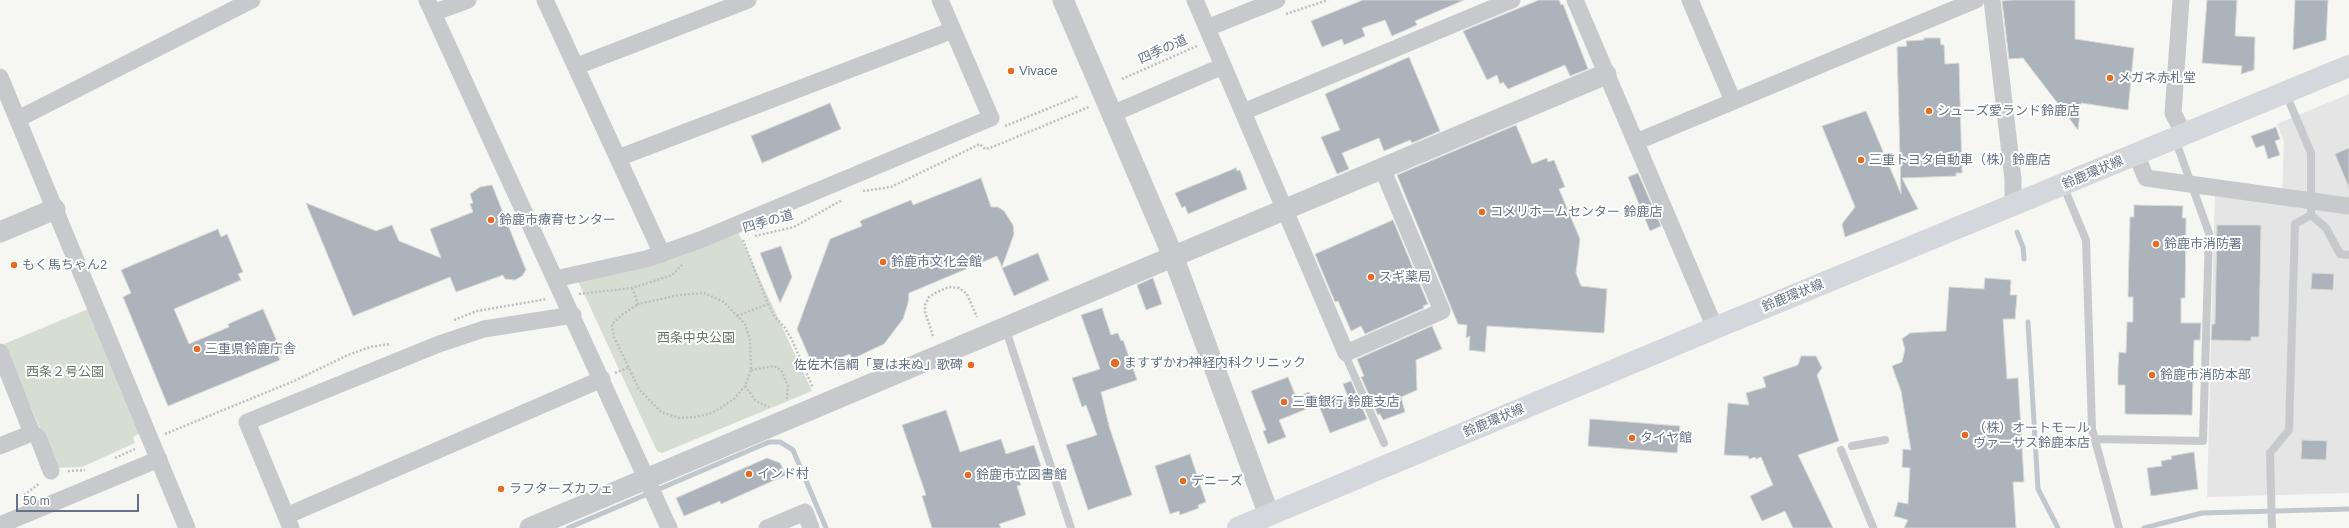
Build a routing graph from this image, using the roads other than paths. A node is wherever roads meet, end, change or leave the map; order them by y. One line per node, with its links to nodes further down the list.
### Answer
1 (252, 0): 27 (street)
2 (468, 0): 15 (street)
3 (546, 0): 18 (street)
4 (748, 0): 18 (street)
5 (940, 0): 16 (street)
6 (1063, 0): 26 (street)
7 (1195, 0): 17 (street)
8 (1277, 0): 17 (street)
9 (1512, 0): 25 (street)
10 (1575, 0): 21 (street)
11 (1690, 0): 24 (street)
12 (1976, 0): 24 (street)
13 (1992, 0): 35 (street)
14 (2181, 0): 28 (street)
15 (430, 6): 44 (street)
16 (953, 30): 31 (street); 41 (street)
17 (1210, 34): 19 (street)
18 (577, 66): 31 (street)
19 (1223, 66): 25 (street); 26 (street)
20 (2349, 66): 23 (main road, 鈴鹿環状線)
21 (1606, 74): 29 (street); 32 (street)
22 (0, 77): 27 (street)
23 (2286, 92): 28 (main road, 鈴鹿環状線); 38 (lane)
24 (1733, 101): 29 (street)
25 (1243, 112): 37 (street)
26 (1112, 114): 43 (street)
27 (18, 119): 39 (street)
28 (2179, 136): 30 (main road, 鈴鹿環状線); 33 (lane)
29 (1636, 142): 47 (street)
30 (2136, 154): 33 (street); 34 (main road, 鈴鹿環状線)
31 (618, 158): 41 (street)
32 (1382, 168): 37 (street); 49 (street)
33 (2191, 184): 38 (street); 52 (lane)
34 (2063, 185): 35 (main road, 鈴鹿環状線); 52 (lane)
35 (2014, 206): 47 (main road, 鈴鹿環状線)
36 (2349, 206): 38 (street)
37 (1285, 208): 43 (street); 49 (street)
38 (2311, 208): 42 (lane); 63 (lane)
39 (55, 209): 40 (street); 58 (street)
40 (0, 232)
41 (662, 254): 44 (street)
42 (2349, 255)
43 (1172, 256): 46 (street); 61 (street)
44 (555, 279): 45 (street)
45 (573, 315): 50 (street); 62 (street)
46 (1005, 326): 60 (street); 71 (lane)
47 (1715, 328): 61 (main road, 鈴鹿環状線)
48 (0, 352): 51 (street)
49 (1346, 353): 54 (lane)
50 (608, 376): 60 (street); 62 (street)
51 (32, 433): 55 (street); 59 (street)
52 (2094, 439): 73 (lane)
53 (1885, 440): 56 (lane)
54 (1384, 443)
55 (0, 446)
56 (1852, 446)
57 (1841, 450): 65 (lane)
58 (159, 459): 64 (street); 66 (street)
59 (52, 471)
60 (648, 480): 67 (street); 68 (street)
61 (1269, 515): 72 (main road, 鈴鹿環状線)
62 (288, 522)
63 (2272, 524)
64 (0, 525)
65 (1873, 527)
66 (187, 528)
67 (530, 528)
68 (669, 528)
69 (766, 528): 70 (street)
70 (811, 528)
71 (1071, 528)
72 (1238, 528)
73 (2119, 528)

